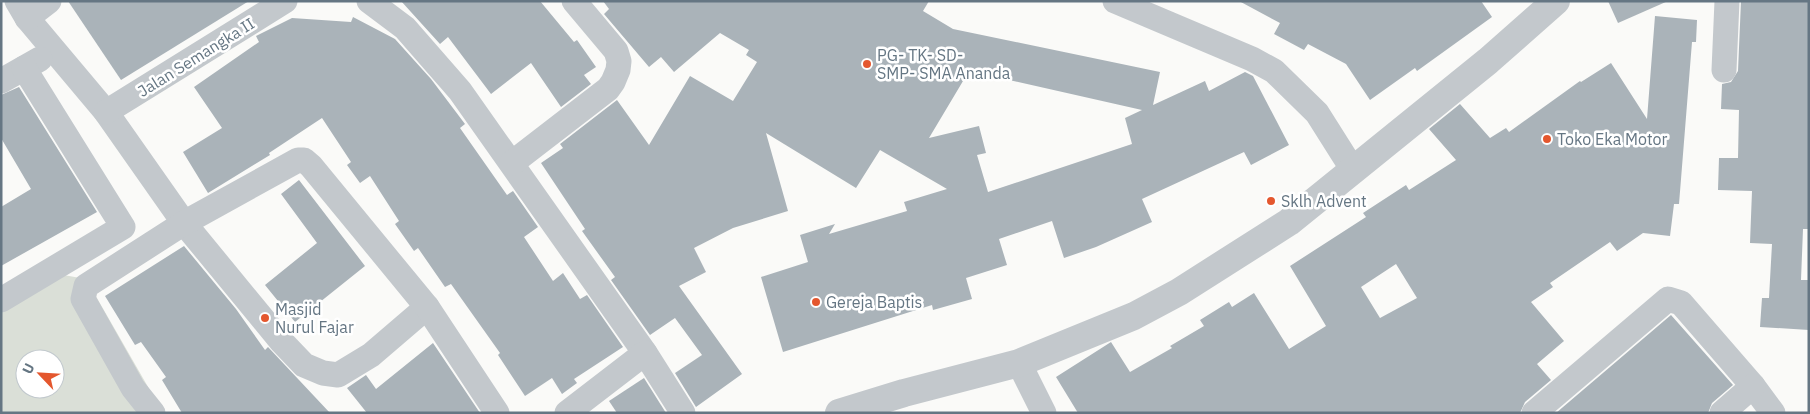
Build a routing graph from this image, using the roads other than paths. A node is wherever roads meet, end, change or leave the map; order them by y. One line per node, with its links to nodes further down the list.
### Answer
1 (285, 1): 12 (street, Jalan Semangka II)
2 (369, 1): 13 (street)
3 (574, 1): 13 (street)
4 (1115, 1): 14 (street)
5 (1556, 1): 14 (street)
6 (1726, 1): 10 (street)
7 (34, 6): 8 (street)
8 (55, 50): 9 (street); 12 (street)
9 (24, 68): 11 (street); 16 (street)
10 (1724, 70)
11 (1, 81)
12 (106, 112): 15 (street)
13 (512, 163): 18 (street)
14 (1353, 170): 19 (street)
15 (184, 224): 17 (street); 17 (street); 21 (street)
16 (1, 300)
17 (428, 307): 22 (street)
18 (645, 353): 23 (street); 24 (street)
19 (1019, 363): 25 (street); 26 (street)
20 (1753, 386): 27 (street); 28 (street); 29 (street)
21 (152, 413)
22 (497, 413)
23 (567, 413)
24 (683, 413)
25 (839, 413)
26 (1044, 413)
27 (1534, 413)
28 (1722, 413)
29 (1772, 413)

